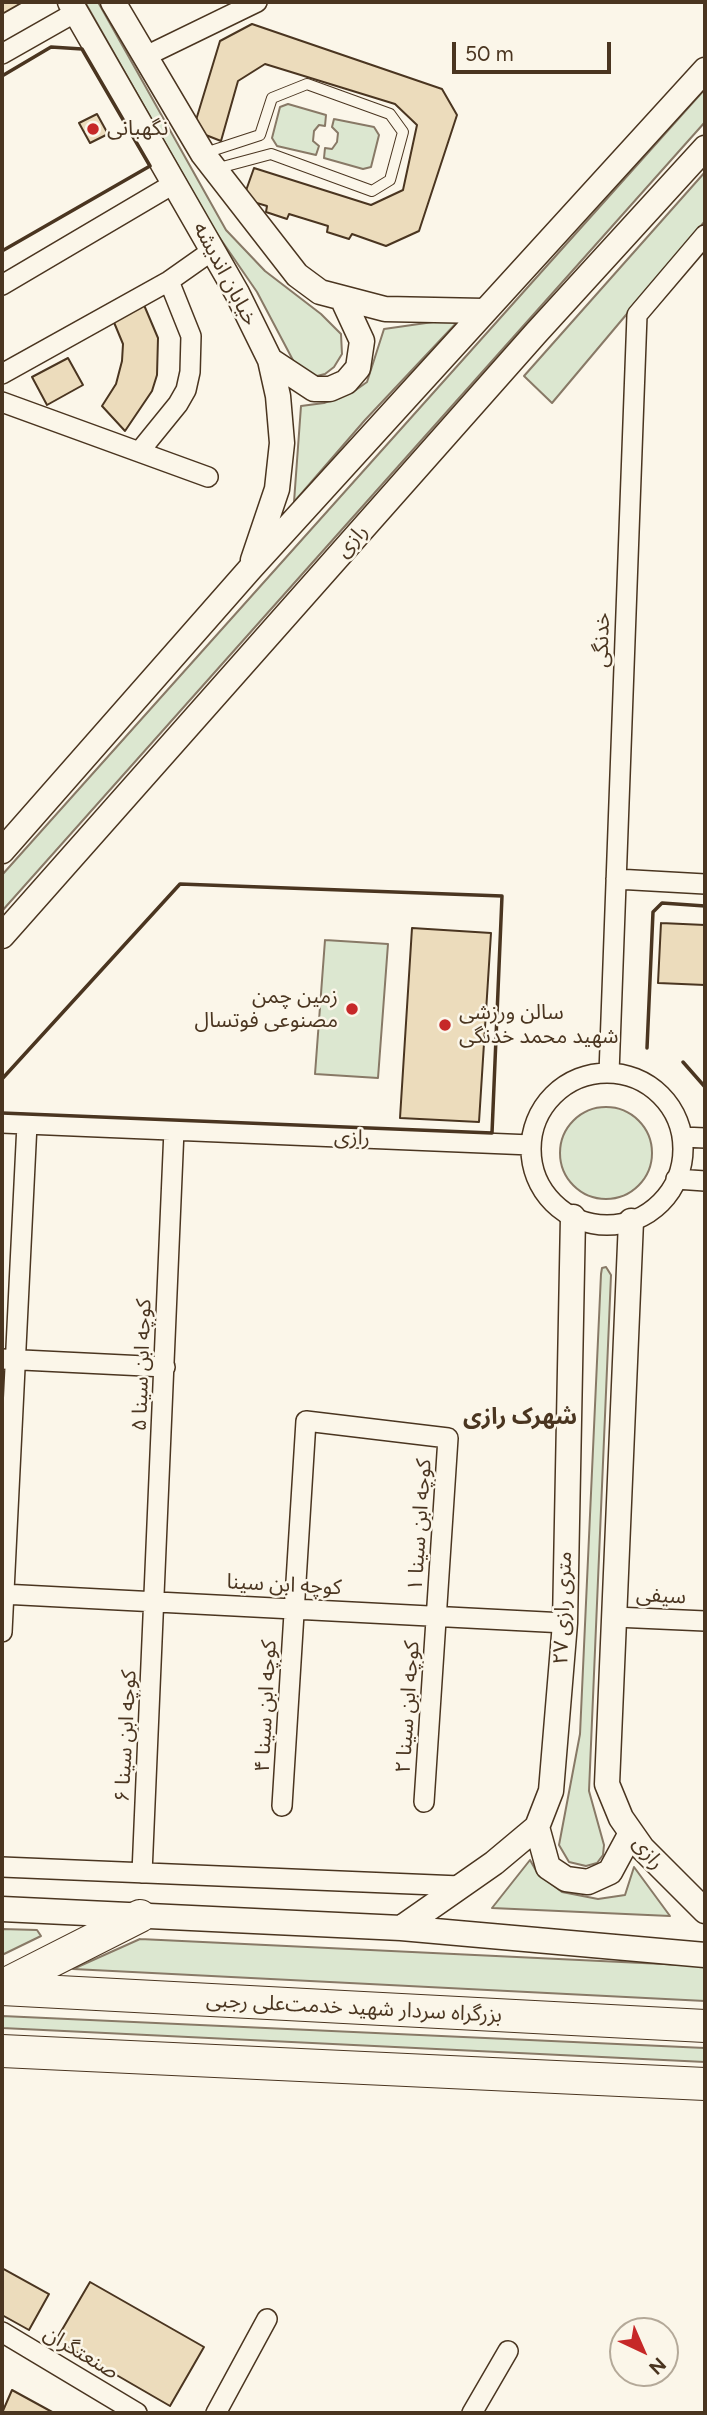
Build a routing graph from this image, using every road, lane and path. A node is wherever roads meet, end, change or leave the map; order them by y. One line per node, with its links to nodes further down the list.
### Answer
1 (114, 2): 5 (street)
2 (257, 2): 5 (street)
3 (73, 7): 4 (street); 9 (street, خیابان اندیشه)
4 (2, 54)
5 (146, 56): 8 (street)
6 (705, 71): 15 (street)
7 (705, 148): 25 (street, رازی)
8 (209, 162): 8 (lane); 14 (street)
9 (175, 183): 11 (street, خیابان اندیشه); 13 (street)
10 (705, 235): 23 (street, خدنگی)
11 (213, 250): 12 (street); 16 (street, خیابان اندیشه)
12 (169, 281): 17 (street); 19 (street)
13 (2, 285)
14 (343, 300): 15 (street); 16 (street)
15 (485, 311): 21 (street)
16 (270, 360): 21 (street, خیابان اندیشه)
17 (2, 374)
18 (2, 402): 19 (street)
19 (139, 452): 20 (street)
20 (208, 477)
21 (250, 569): 22 (street)
22 (2, 851)
23 (616, 879): 24 (street); 26 (street, خدنگی)
24 (705, 884)
25 (2, 936)
26 (609, 1073): 30 (street); 32 (street)
27 (2, 1123): 28 (street, رازی)
28 (27, 1124): 29 (street, رازی); 37 (street)
29 (174, 1130): 32 (street, رازی); 38 (street, کوچه ابن سینا ۵)
30 (682, 1137): 31 (street); 33 (street)
31 (705, 1138)
32 (531, 1145): 35 (street)
33 (676, 1179): 34 (street); 36 (street)
34 (705, 1181)
35 (573, 1217): 36 (street); 46 (street, ۲۷ متری رازی)
36 (631, 1221): 44 (street)
37 (8, 1359): 38 (street); 40 (street)
38 (165, 1367): 41 (street, کوچه ابن سینا ۵)
39 (448, 1438): 42 (street, کوچه ابن سینا ۴); 43 (street, کوچه ابن سینا ۱)
40 (3, 1594): 41 (street, کوچه ابن سینا); 47 (street)
41 (156, 1602): 42 (street, کوچه ابن سینا); 53 (street, کوچه ابن سینا ۶)
42 (295, 1609): 43 (street, کوچه ابن سینا); 49 (street, کوچه ابن سینا ۴)
43 (437, 1616): 46 (street, کوچه ابن سینا); 48 (street, کوچه ابن سینا ۲)
44 (615, 1617): 45 (street, سیفی); 51 (street, رازی)
45 (705, 1621)
46 (565, 1623): 50 (street, ۲۷ متری رازی)
47 (2, 1632)
48 (424, 1802)
49 (282, 1806)
50 (537, 1827): 51 (street); 54 (street)
51 (631, 1833): 55 (street, رازی)
52 (2, 1867): 53 (street)
53 (142, 1873): 54 (street)
54 (460, 1886): 58 (street)
55 (699, 1901)
56 (2, 1909): 57 (street)
57 (140, 1916): 58 (street); 60 (highway)
58 (401, 1928): 59 (street)
59 (705, 1955)
60 (2, 1987): 61 (highway, بزرگراه سردار شهید خدمت‌علی رجبی)
61 (705, 2026)
62 (2, 2051): 63 (highway)
63 (705, 2084)
64 (267, 2319): 68 (street)
65 (2, 2332): 67 (street, صنعتگران)
66 (508, 2351): 69 (street)
67 (136, 2413)
68 (216, 2413)
69 (472, 2413)

